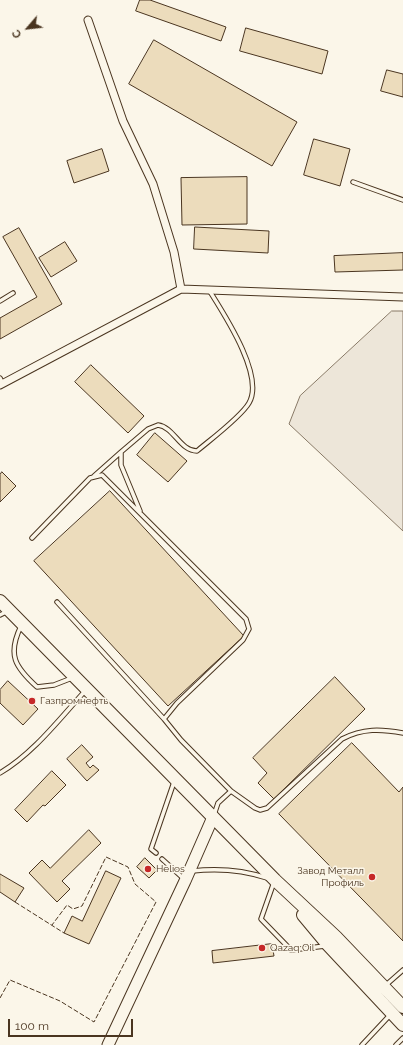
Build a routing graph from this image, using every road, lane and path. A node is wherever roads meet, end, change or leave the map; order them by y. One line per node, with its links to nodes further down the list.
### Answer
1 (88, 20): 4 (street)
2 (353, 182): 3 (lane)
3 (403, 200)
4 (181, 289): 5 (street); 9 (street)
5 (208, 289): 7 (street); 10 (lane)
6 (13, 293): 8 (lane)
7 (403, 297)
8 (0, 301)
9 (1, 383)
10 (121, 452): 11 (lane); 12 (lane)
11 (93, 476): 12 (lane); 13 (lane)
12 (141, 514): 20 (lane)
13 (32, 538)
14 (0, 601): 16 (main road)
15 (57, 602): 20 (lane)
16 (5, 613): 17 (main road)
17 (22, 623): 18 (main road); 18 (lane)
18 (75, 677): 19 (main road)
19 (87, 689): 22 (lane); 23 (main road)
20 (164, 719): 24 (lane)
21 (403, 733): 24 (lane)
22 (0, 773)
23 (175, 779): 25 (main road); 26 (lane)
24 (231, 791): 25 (lane)
25 (213, 817): 28 (street); 29 (main road)
26 (156, 853)
27 (162, 859): 28 (lane)
28 (188, 876): 29 (lane); 37 (street)
29 (275, 880): 30 (main road); 30 (lane); 32 (main road)
30 (328, 945): 34 (main road)
31 (403, 970): 32 (lane)
32 (384, 988): 33 (main road)
33 (403, 1007)
34 (391, 1013): 35 (main road); 38 (lane)
35 (403, 1025)
36 (403, 1038): 39 (lane)
37 (108, 1045)
38 (362, 1045)
39 (396, 1045)

